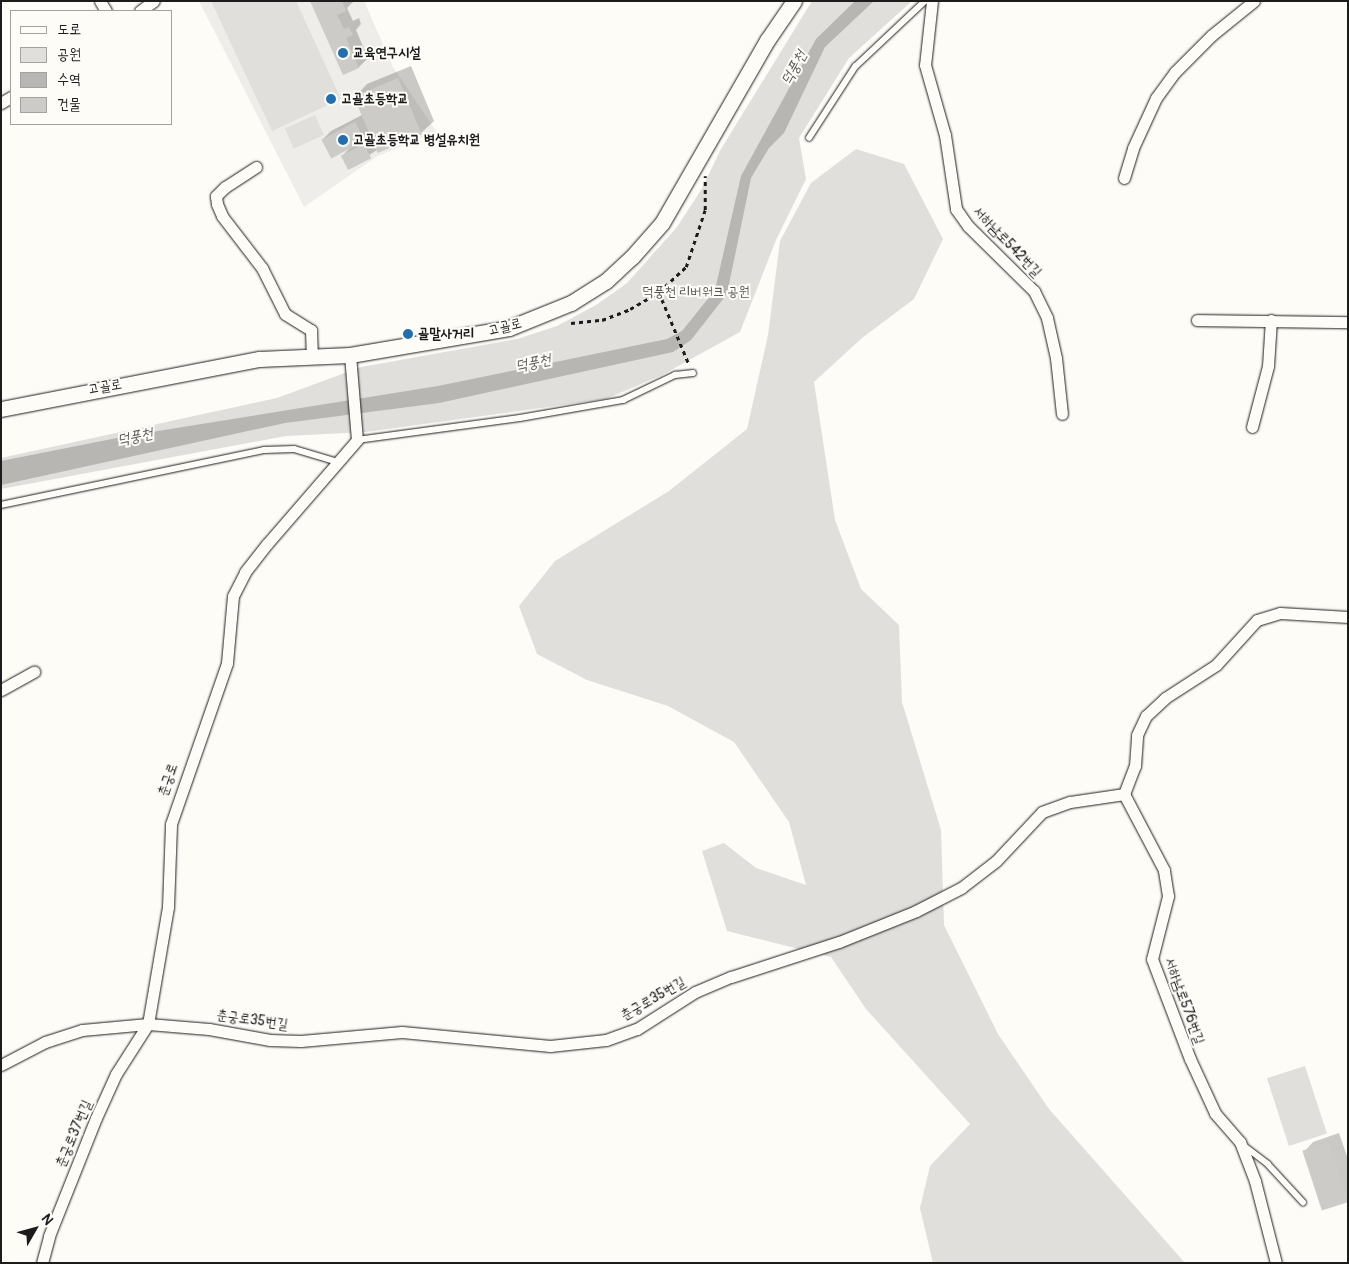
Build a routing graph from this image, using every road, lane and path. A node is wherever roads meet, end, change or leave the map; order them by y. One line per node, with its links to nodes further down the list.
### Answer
1 (154, 1): 6 (street)
2 (794, 1): 8 (street, 고골로)
3 (925, 1): 7 (lane)
4 (932, 1): 20 (street, 서하남로542번길)
5 (1254, 1): 10 (street)
6 (141, 10)
7 (809, 138)
8 (702, 158): 11 (path); 16 (street, 고골로)
9 (256, 167): 17 (street)
10 (1124, 178)
11 (659, 292): 15 (path); 18 (path)
12 (1197, 320): 13 (street)
13 (1271, 320): 14 (street); 21 (street)
14 (1348, 322)
15 (571, 323)
16 (350, 356): 17 (street, 고골로); 22 (street)
17 (312, 357): 19 (street, 고골로)
18 (693, 373): 22 (lane)
19 (1, 409)
20 (1062, 414)
21 (1252, 427)
22 (357, 440): 23 (street, 춘궁로)
23 (338, 462): 24 (lane); 29 (street, 춘궁로)
24 (1, 505)
25 (1348, 616): 28 (street)
26 (34, 672): 27 (street)
27 (1, 690)
28 (1124, 794): 29 (street, 춘궁로35번길); 31 (street, 서하남로576번길)
29 (148, 1024): 30 (street); 33 (street, 춘궁로37번길)
30 (1, 1065)
31 (1240, 1142): 32 (lane); 34 (street, 서하남로576번길)
32 (1303, 1202)
33 (42, 1263)
34 (1276, 1263)

